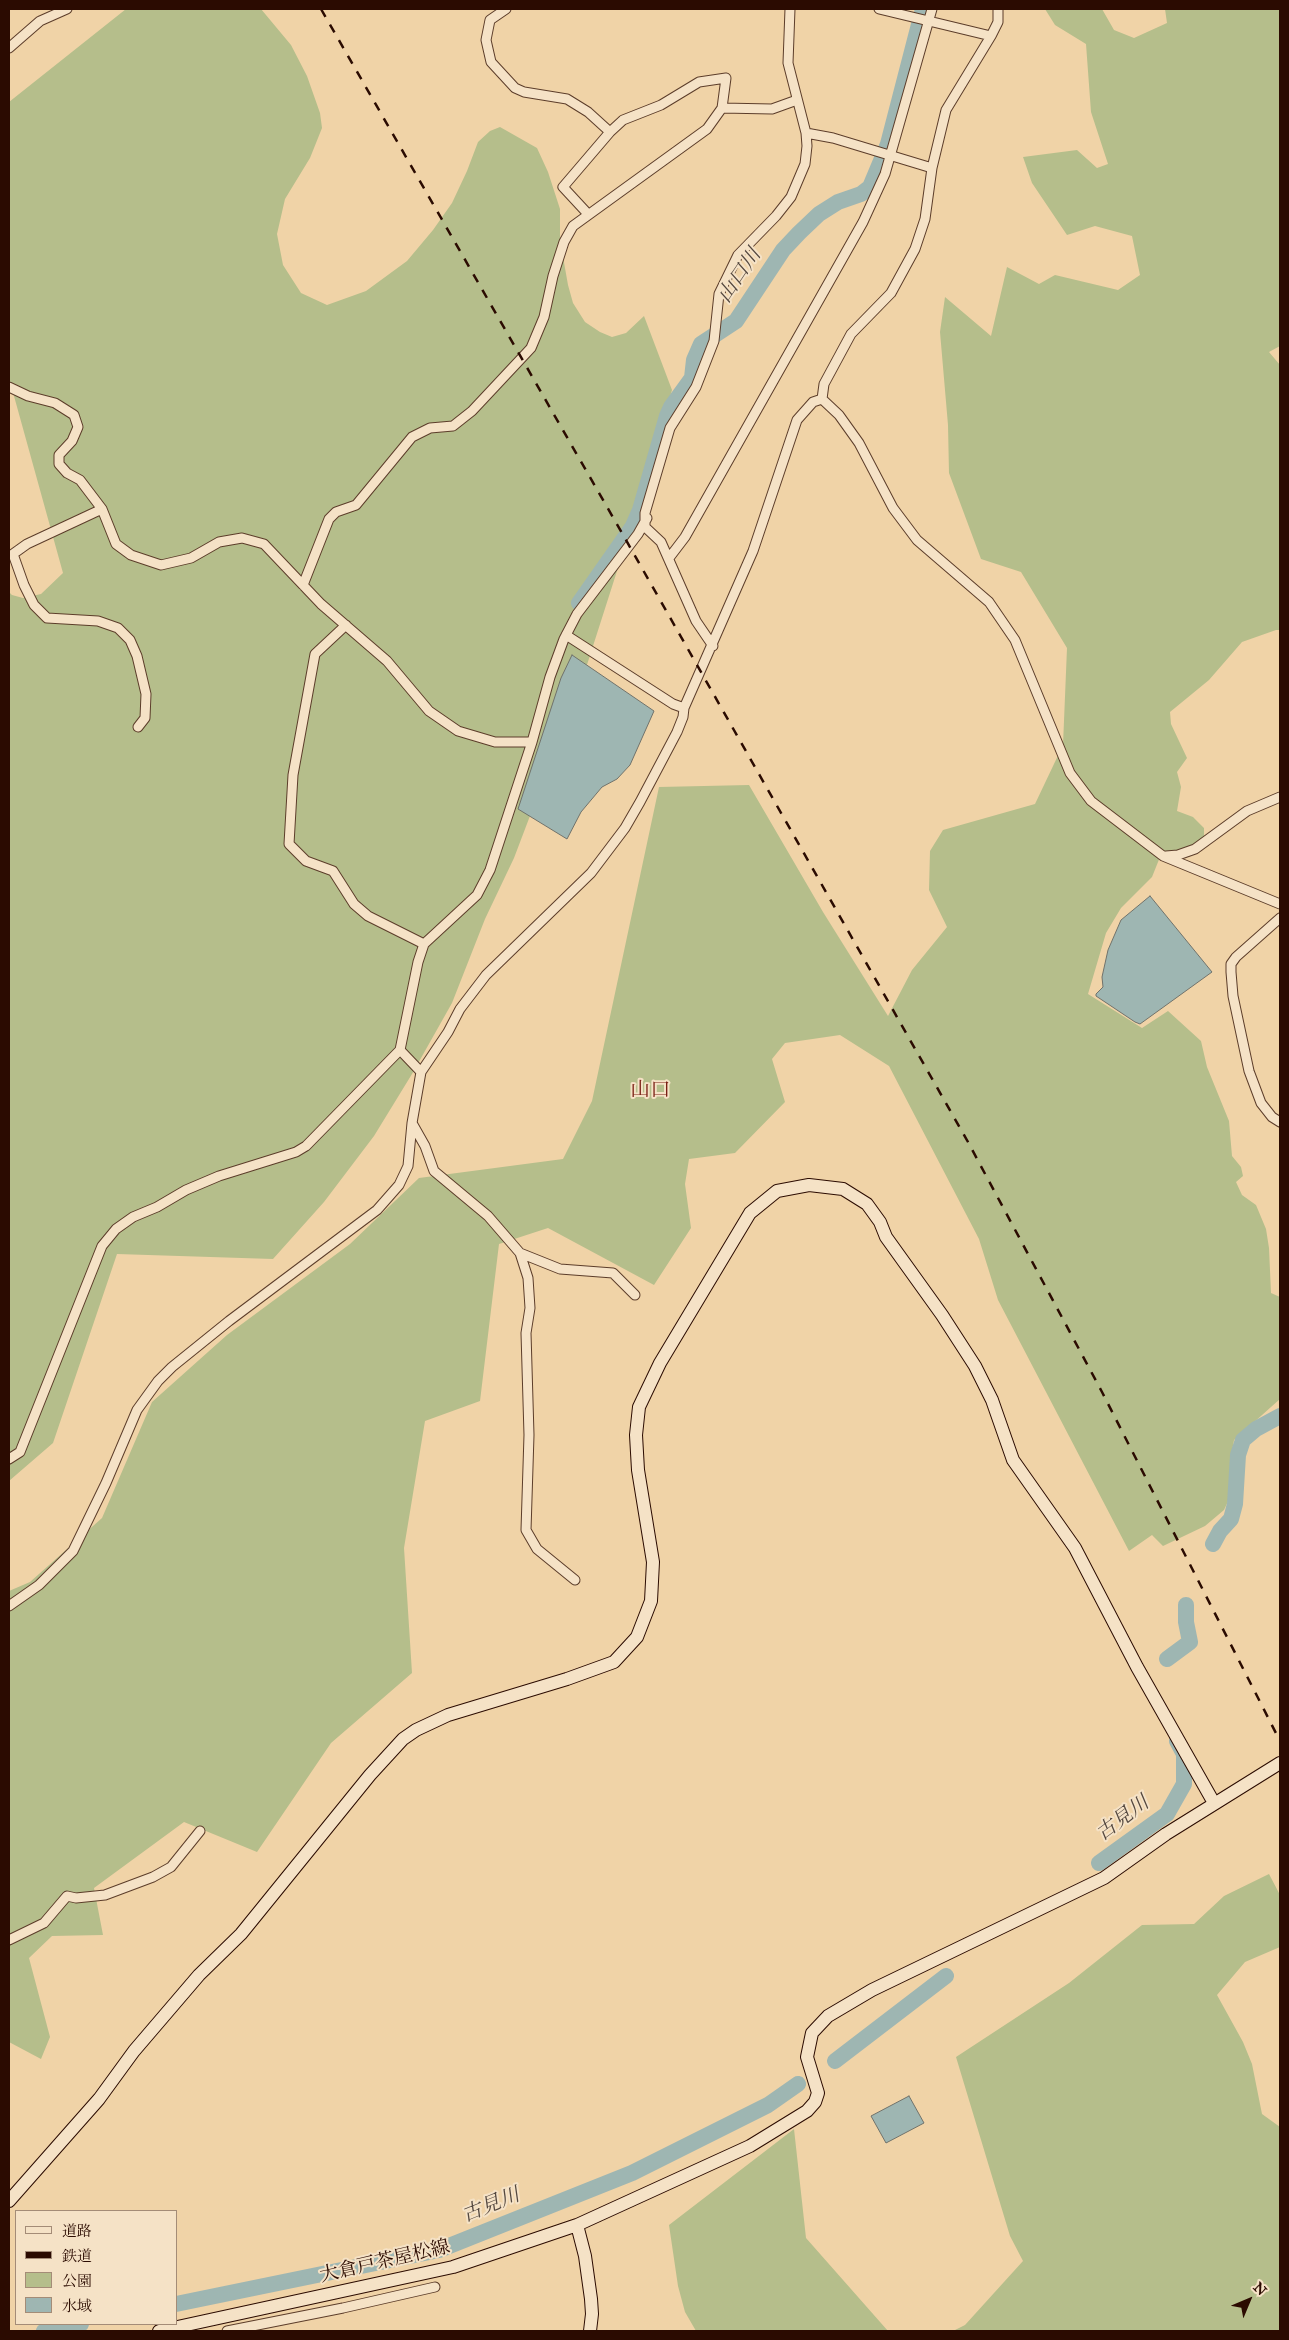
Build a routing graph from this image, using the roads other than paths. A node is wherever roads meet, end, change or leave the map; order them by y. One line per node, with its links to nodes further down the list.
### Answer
1 (67, 9): 9 (street)
2 (506, 9): 12 (street)
3 (790, 9): 10 (street)
4 (879, 9): 7 (street)
5 (932, 9): 7 (street)
6 (998, 9): 8 (street)
7 (928, 21): 8 (street); 14 (street)
8 (991, 36): 15 (street)
9 (9, 48)
10 (797, 100): 11 (street); 13 (street)
11 (722, 108): 12 (street); 16 (street)
12 (610, 132): 16 (street)
13 (806, 133): 14 (street); 20 (street)
14 (890, 156): 15 (street); 21 (street)
15 (932, 168): 18 (street)
16 (588, 214): 22 (street)
17 (9, 387): 19 (street)
18 (822, 399): 25 (street); 30 (street)
19 (102, 510): 22 (street); 27 (street)
20 (647, 518): 21 (street); 24 (street)
21 (670, 558): 25 (street)
22 (303, 584): 23 (street)
23 (346, 626): 28 (street); 33 (street)
24 (566, 634): 26 (street); 28 (street)
25 (713, 646): 26 (street)
26 (684, 708): 35 (street)
27 (138, 727)
28 (532, 742): 33 (street)
29 (1280, 797): 30 (street)
30 (1163, 856): 31 (street)
31 (1280, 904)
32 (1280, 918): 36 (street)
33 (424, 944): 34 (street)
34 (400, 1050): 35 (street); 40 (street)
35 (421, 1072): 37 (street)
36 (1280, 1122)
37 (412, 1123): 38 (street); 42 (street)
38 (520, 1253): 39 (street); 41 (street)
39 (635, 1295)
40 (9, 1459)
41 (575, 1580)
42 (9, 1606)
43 (1280, 1763): 44 (street, 大倉戸茶屋松線)
44 (1214, 1803): 47 (street); 48 (street, 大倉戸茶屋松線)
45 (200, 1831): 46 (street)
46 (9, 1940)
47 (9, 2201)
48 (577, 2225): 50 (street, 大倉戸茶屋松線); 53 (street)
49 (435, 2286): 52 (street)
50 (174, 2330): 51 (street, 大倉戸茶屋松線)
51 (159, 2331)
52 (227, 2331)
53 (590, 2331)

